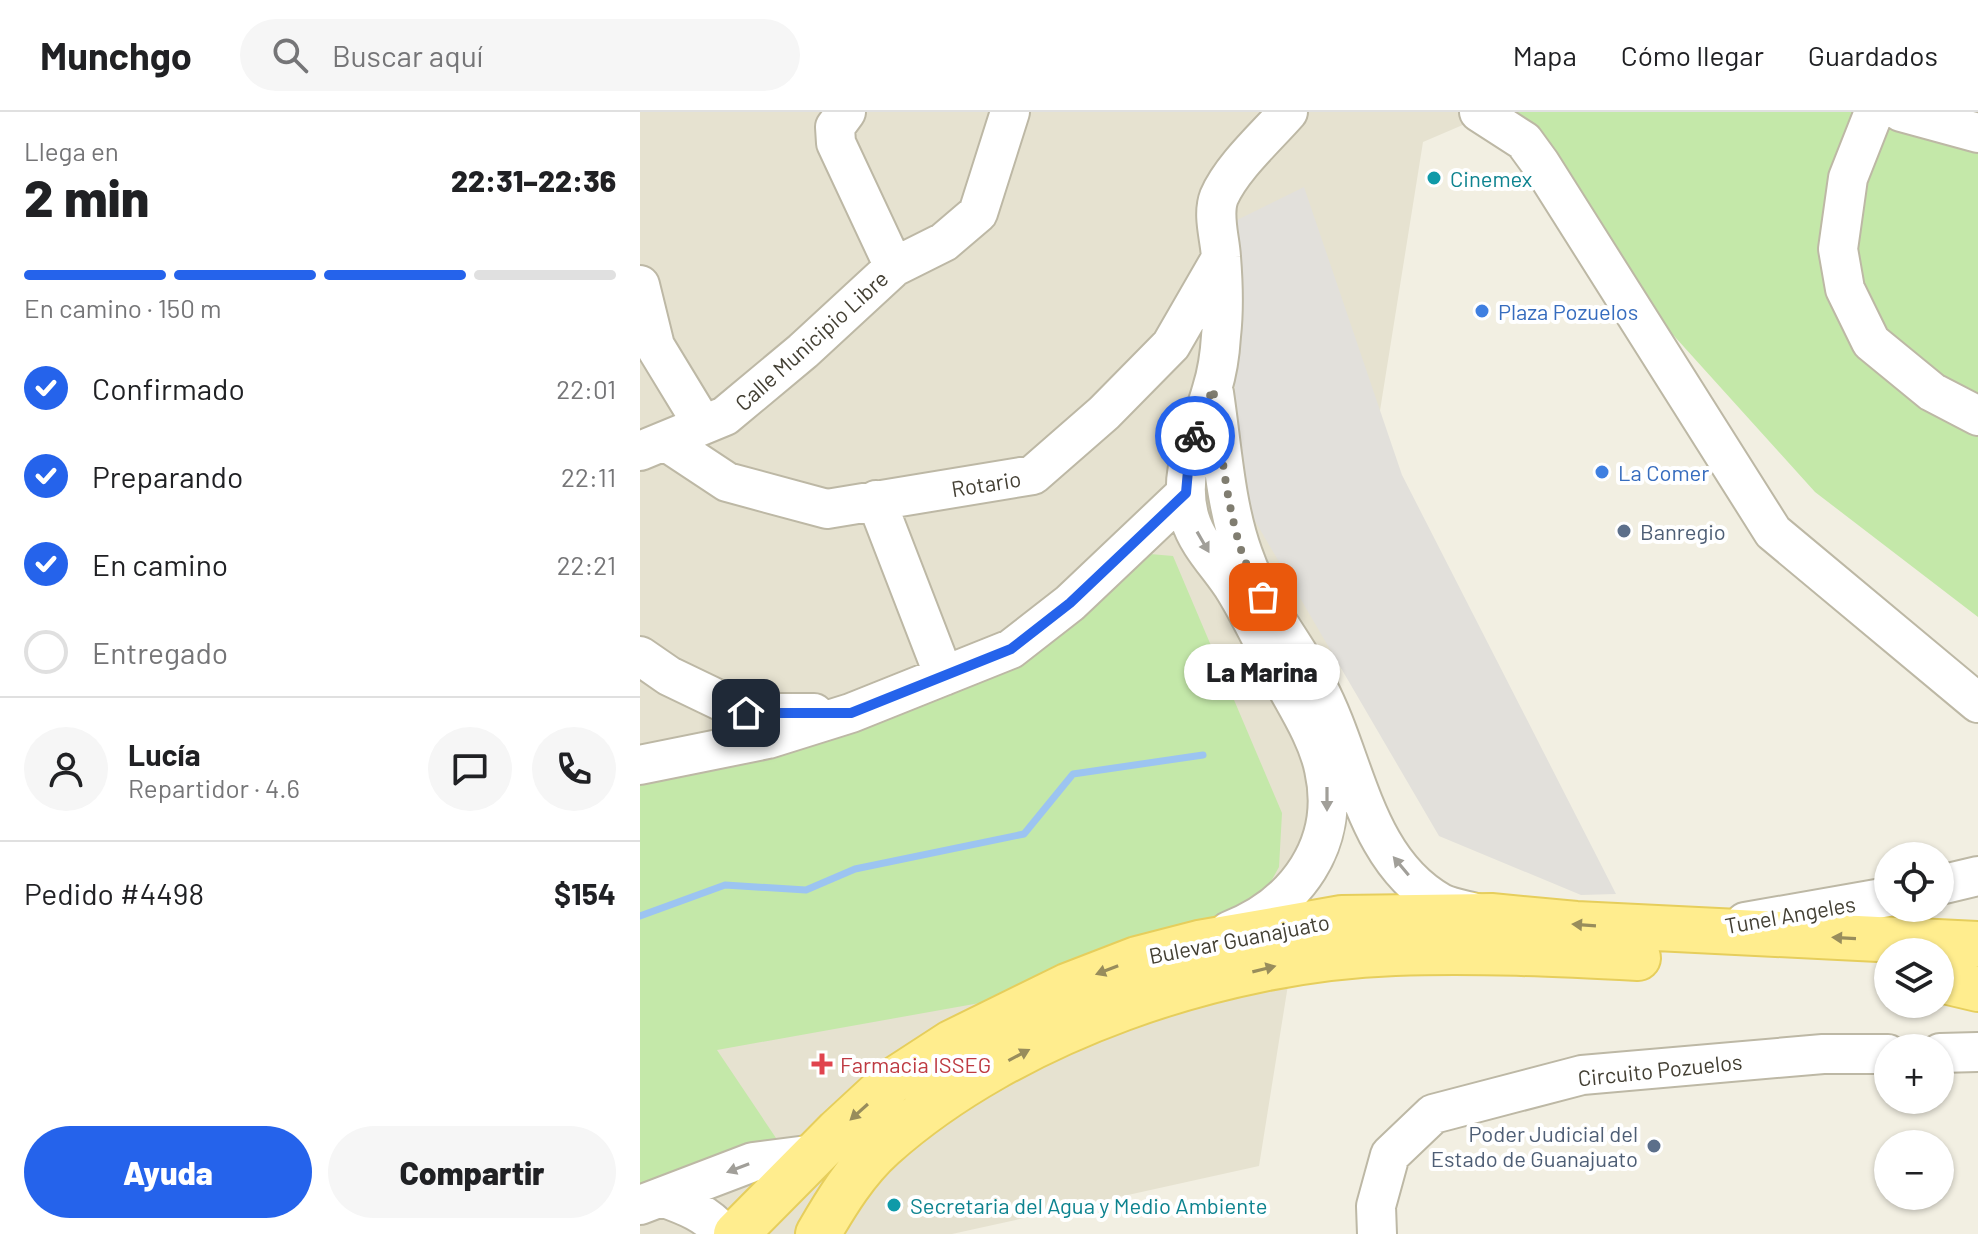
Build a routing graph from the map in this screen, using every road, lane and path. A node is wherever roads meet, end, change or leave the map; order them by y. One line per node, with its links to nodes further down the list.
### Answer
1 (846, 112): 9 (street)
2 (1010, 112): 9 (street, Calle Municipio Libre)
3 (1288, 112): 8 (street)
4 (1479, 112): 19 (street)
5 (1874, 112): 12 (street)
6 (1901, 112): 7 (street)
7 (1978, 133)
8 (1221, 257): 11 (street); 16 (street, Rotario)
9 (894, 267): 13 (street, Calle Municipio Libre)
10 (640, 285): 13 (street)
11 (1213, 388): 15 (street); 25 (street, one-way to 11)
12 (1978, 416)
13 (703, 425): 14 (street, Calle Municipio Libre)
14 (653, 446): 16 (street, Rotario)
15 (1186, 493): 18 (street); 27 (street, one-way to 27)
16 (876, 500): 18 (street)
17 (640, 656): 20 (street)
18 (944, 676): 20 (street)
19 (1978, 703)
20 (851, 713): 21 (street)
21 (640, 765)
22 (1978, 876): 23 (street)
23 (1954, 882)
24 (1874, 899): 26 (street, Tunel Angeles)
25 (1491, 916): 26 (main road, Bulevar Guanajuato, one-way to 25); 27 (main road, Bulevar Guanajuato)
26 (1692, 931): 28 (main road, Bulevar Guanajuato, one-way to 26)
27 (1199, 943): 37 (main road, Bulevar Guanajuato, one-way to 37)
28 (1978, 944)
29 (1874, 969): 41 (main road, Bulevar Guanajuato, one-way to 29)
30 (1954, 973): 31 (main road)
31 (1978, 974)
32 (1954, 983): 33 (main road)
33 (1978, 989)
34 (1978, 1052): 35 (street)
35 (1954, 1053)
36 (1874, 1054): 42 (street, Circuito Pozuelos)
37 (815, 1154): 38 (street, one-way to 38); 40 (main road, Bulevar Guanajuato)
38 (651, 1201): 39 (street)
39 (724, 1234)
40 (736, 1234)
41 (818, 1234)
42 (1377, 1234)

